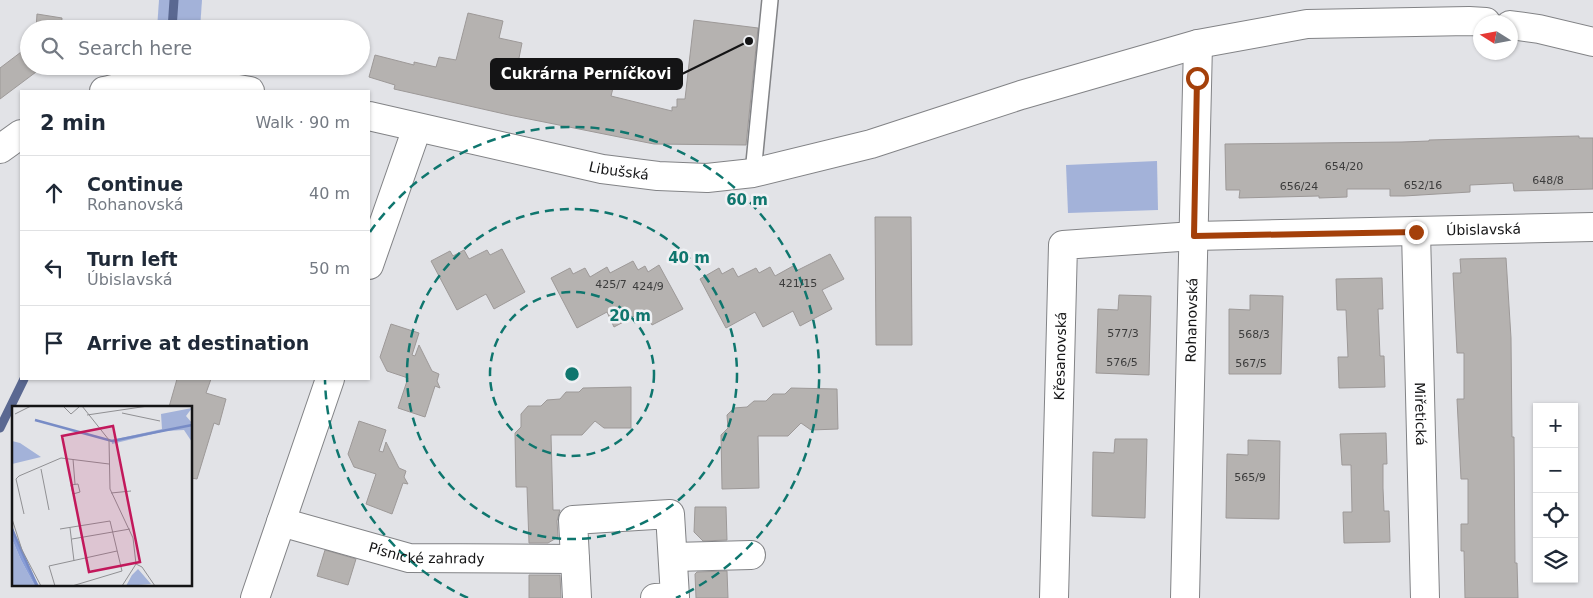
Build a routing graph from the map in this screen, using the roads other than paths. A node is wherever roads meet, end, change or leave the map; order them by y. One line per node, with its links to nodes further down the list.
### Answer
1 (770, 0): 12 (lane)
2 (1473, 21): 5 (street, Libušská)
3 (1518, 26): 4 (street)
4 (1593, 42)
5 (1198, 44): 12 (street, Libušská); 15 (street, Rohanovská)
6 (109, 90): 7 (street)
7 (244, 90)
8 (370, 116): 9 (street, Libušská)
9 (417, 128): 12 (street, Libušská); 16 (street)
10 (20, 135): 11 (street)
11 (0, 149)
12 (753, 172)
13 (1593, 227): 14 (street, Úbislavská)
14 (1416, 232): 15 (street, Úbislavská); 27 (street, Miřetická)
15 (1194, 236): 25 (street, Křesanovská); 26 (street, Rohanovská)
16 (370, 262)
17 (330, 380): 18 (street)
18 (281, 522): 21 (street, Písnické zahrady); 22 (street)
19 (751, 555): 20 (street)
20 (673, 557): 21 (street); 24 (street)
21 (575, 559): 23 (street)
22 (255, 598)
23 (577, 598)
24 (655, 598)
25 (1054, 598)
26 (1185, 598)
27 (1425, 598)

